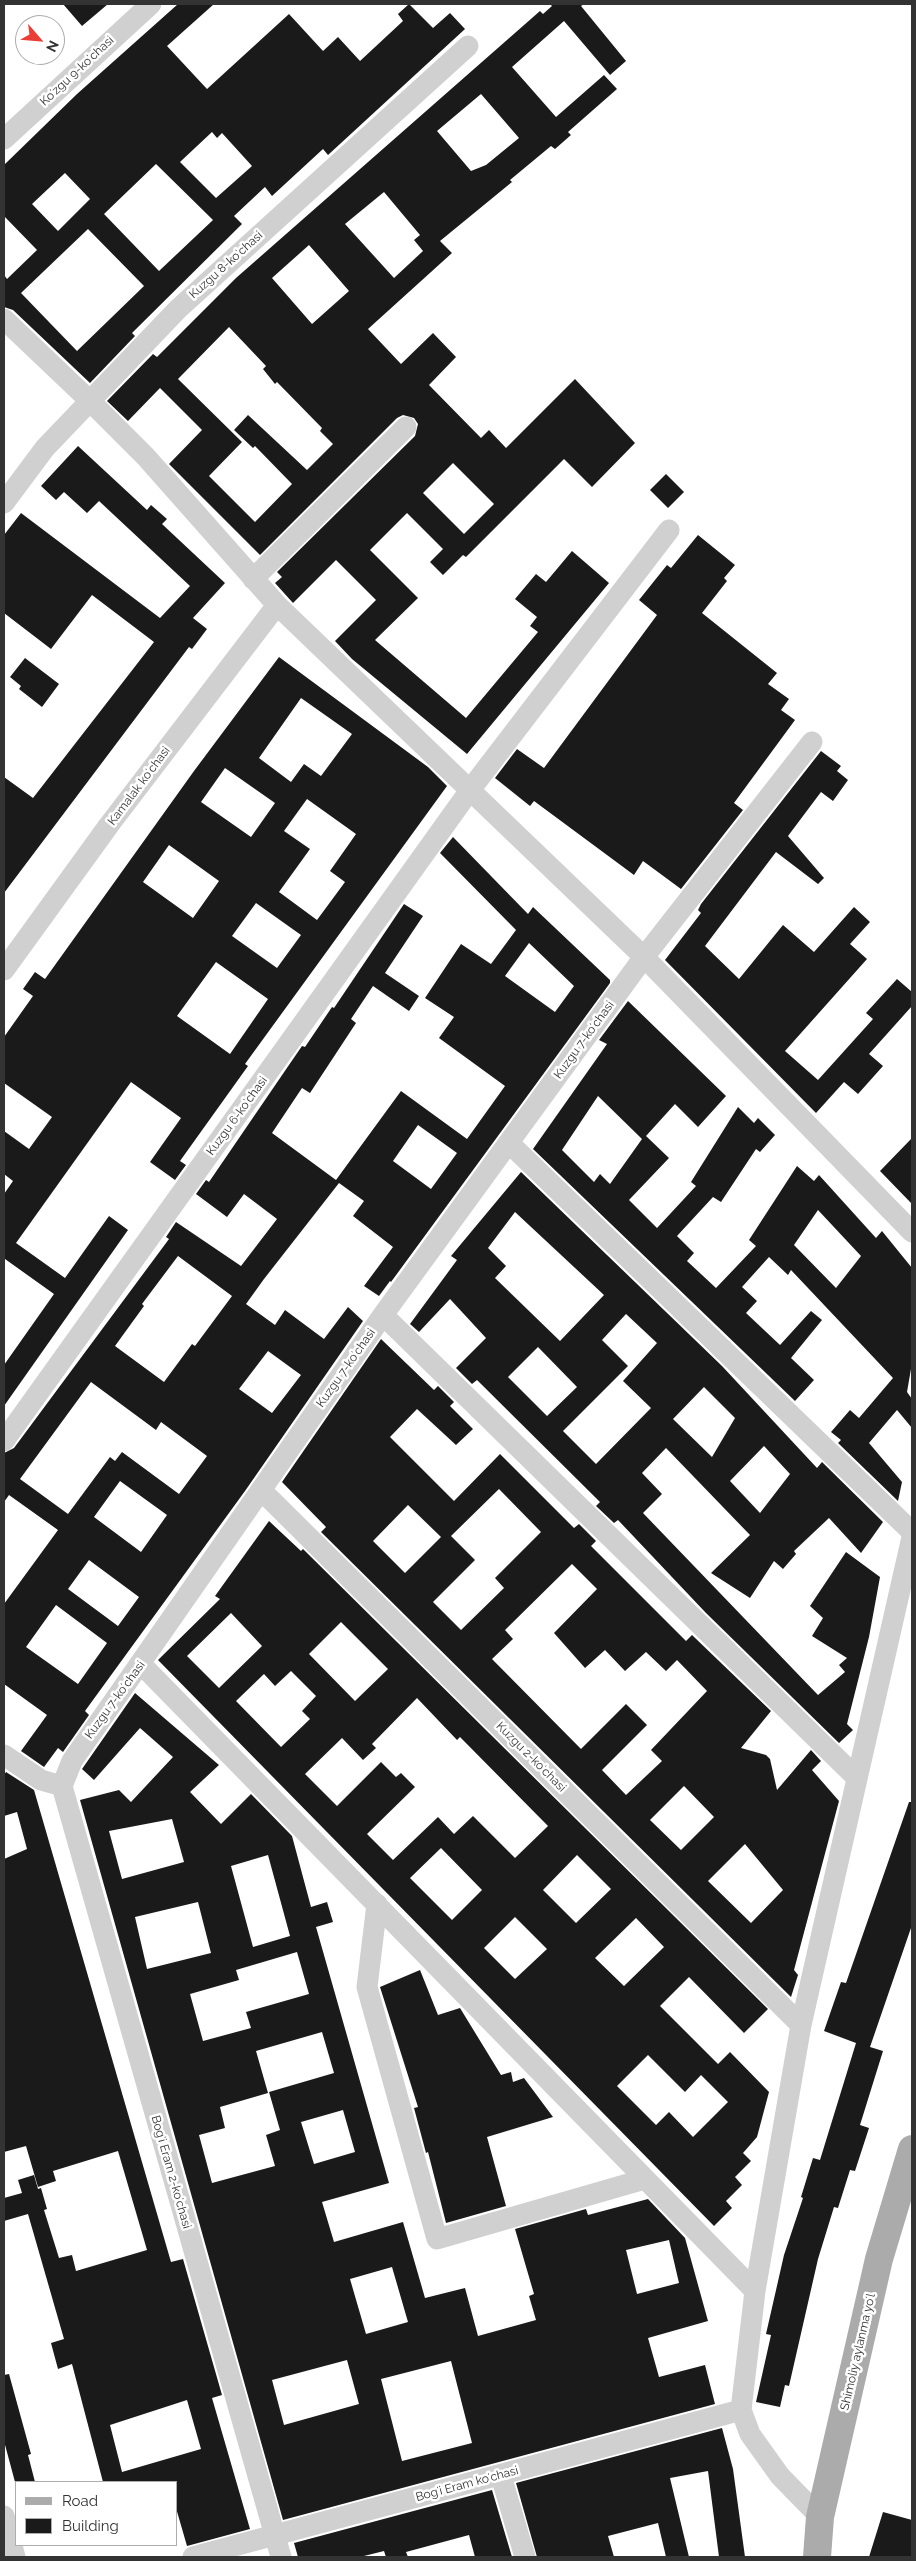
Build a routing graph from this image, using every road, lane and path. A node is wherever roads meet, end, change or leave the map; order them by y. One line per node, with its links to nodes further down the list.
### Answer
1 (151, 4): 3 (street, Koʻzgu 9-koʻchasi)
2 (468, 46): 5 (street, Kuzgu 8-koʻchasi)
3 (4, 139)
4 (4, 319): 5 (street)
5 (90, 401): 7 (street, Kuzgu 8-koʻchasi); 9 (street)
6 (406, 427): 9 (street)
7 (4, 503)
8 (669, 530): 12 (street, Kuzgu 6-koʻchasi)
9 (253, 579): 10 (street)
10 (278, 605): 12 (street); 14 (street, Kamalak koʻchasi)
11 (812, 742): 13 (street, Kuzgu 7-koʻchasi)
12 (470, 790): 13 (street); 18 (street, Kuzgu 6-koʻchasi)
13 (644, 957): 15 (street, Kuzgu 7-koʻchasi); 16 (street)
14 (4, 970)
15 (509, 1143): 17 (street, Kuzgu 7-koʻchasi); 20 (street)
16 (912, 1232)
17 (383, 1315): 19 (street, Kuzgu 7-koʻchasi); 24 (street)
18 (4, 1441)
19 (261, 1490): 22 (street, Kuzgu 7-koʻchasi); 27 (street, Kuzgu 2-koʻchasi)
20 (912, 1532)
21 (912, 1537): 24 (street)
22 (141, 1664): 25 (street, Kuzgu 7-koʻchasi); 26 (street)
23 (4, 1755): 25 (street)
24 (857, 1778): 27 (street)
25 (62, 1786): 35 (street, Bogʻi Eram 2-koʻchasi)
26 (377, 1904): 29 (street); 29 (street)
27 (801, 2025): 30 (street)
28 (912, 2150): 34 (main road, Shimoliy aylanma yoʻl)
29 (645, 2179): 30 (street)
30 (755, 2291): 31 (street)
31 (741, 2410): 32 (street, Bogʻi Eram koʻchasi); 34 (street)
32 (502, 2476): 35 (street, Bogʻi Eram koʻchasi); 39 (street)
33 (4, 2516): 36 (street)
34 (820, 2517): 40 (main road, Shimoliy aylanma yoʻl)
35 (275, 2536): 37 (street, Bogʻi Eram koʻchasi); 38 (street, Bogʻi Eram 2-koʻchasi)
36 (15, 2557)
37 (193, 2557)
38 (281, 2557)
39 (525, 2557)
40 (817, 2557)

